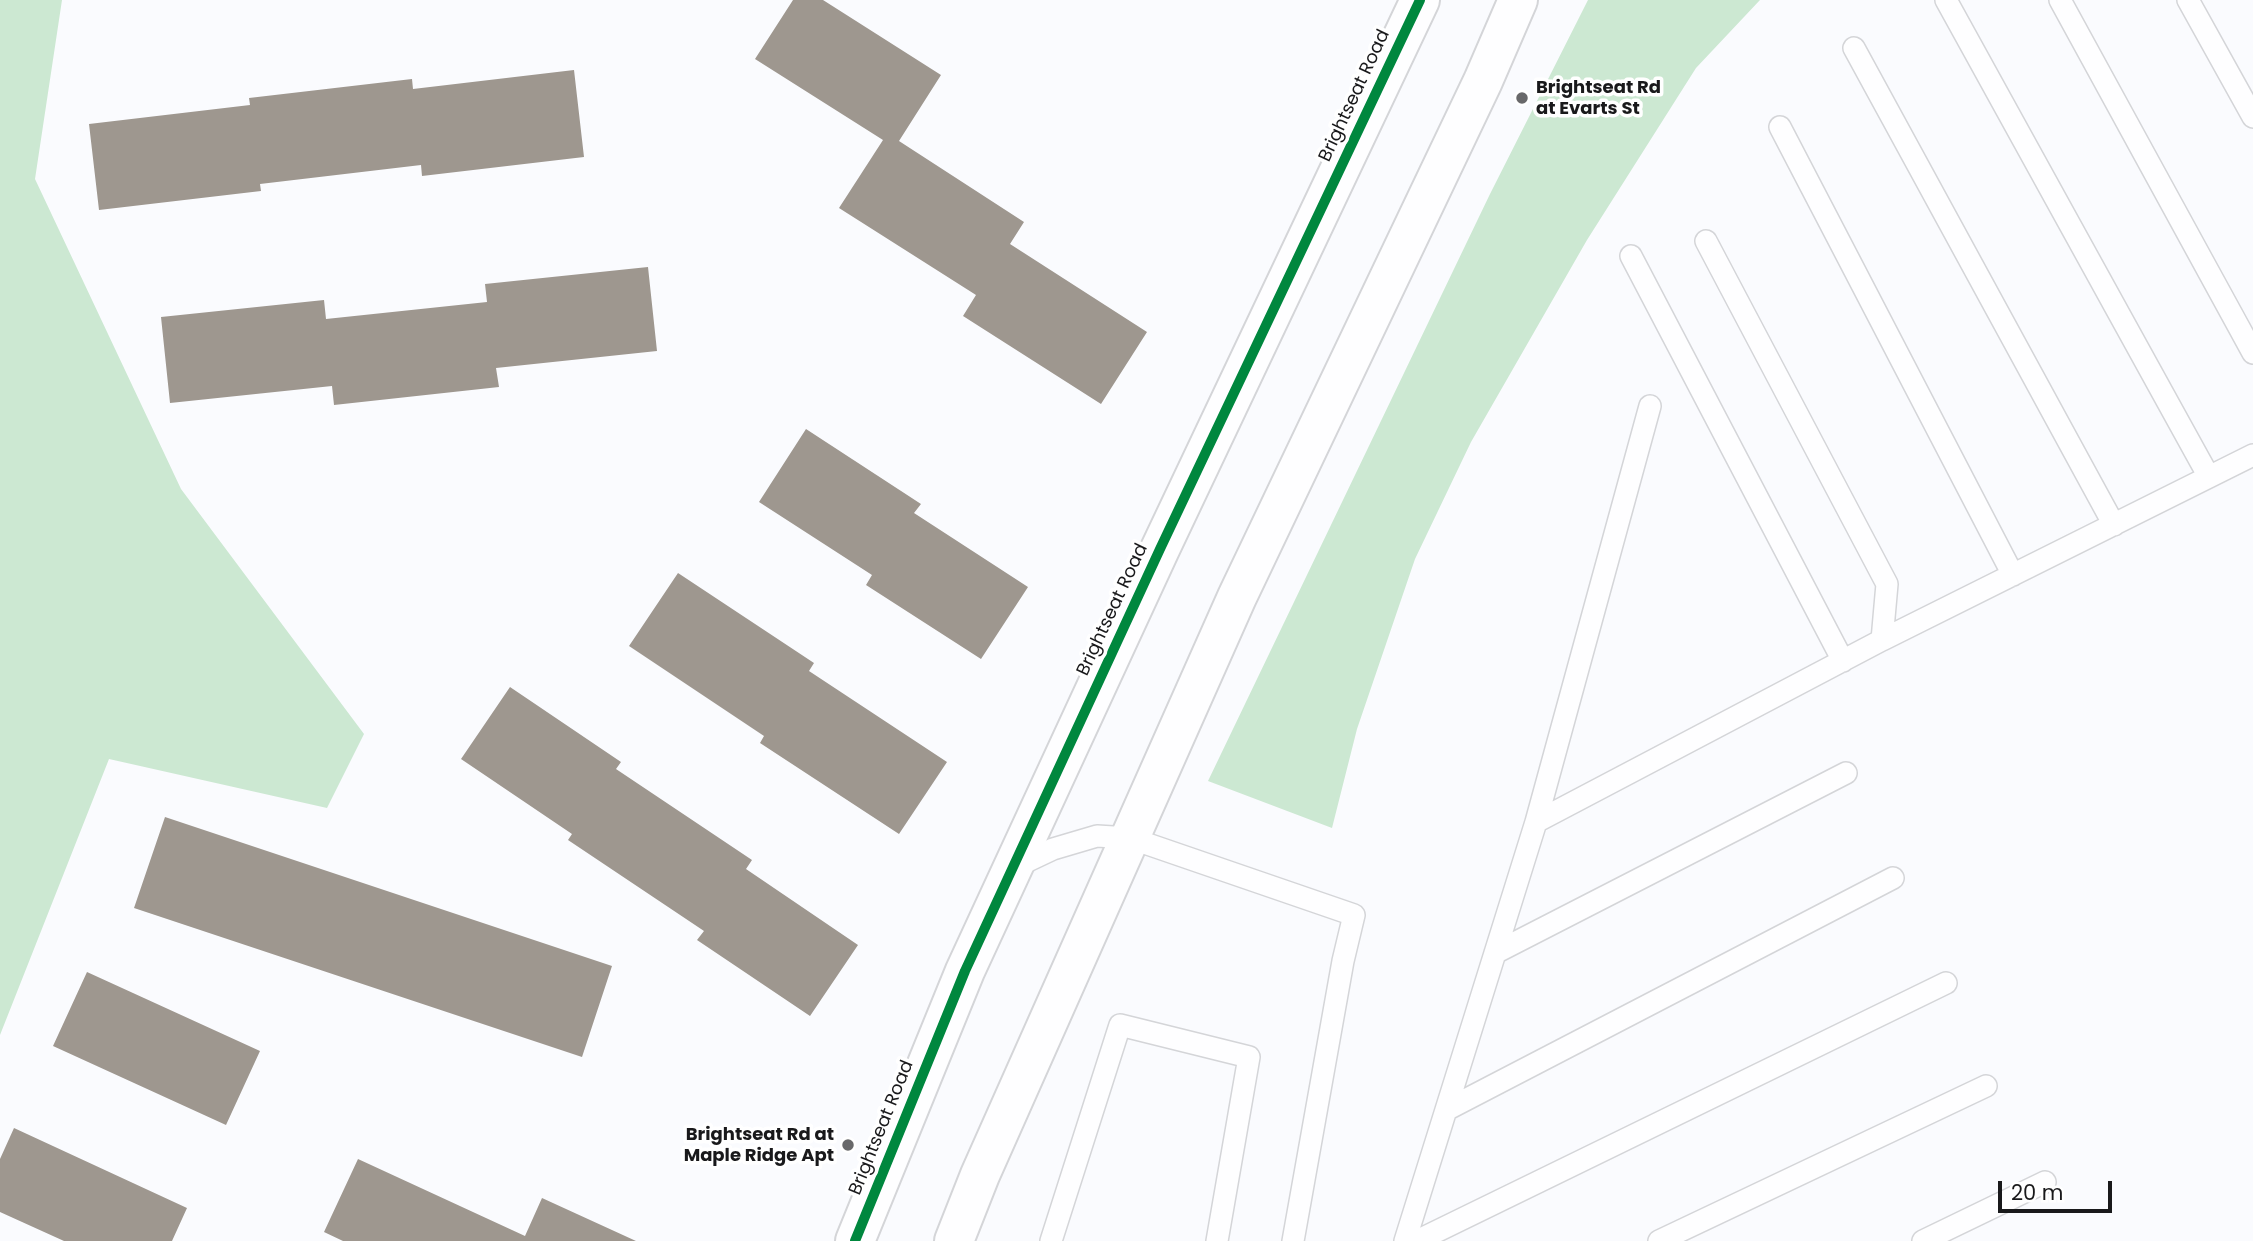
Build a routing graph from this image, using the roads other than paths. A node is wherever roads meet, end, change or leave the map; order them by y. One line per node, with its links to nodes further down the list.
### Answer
1 (1420, 0): 22 (street, Brightseat Road)
2 (1518, 0): 21 (street)
3 (1946, 0): 14 (lane)
4 (2060, 0): 11 (lane)
5 (2188, 0): 7 (lane)
6 (1854, 48): 15 (lane)
7 (2253, 117)
8 (1780, 127): 16 (lane)
9 (1706, 241): 17 (lane)
10 (1631, 256): 18 (lane)
11 (2253, 353)
12 (1650, 406): 20 (lane)
13 (2253, 455): 14 (lane)
14 (2209, 477): 15 (lane)
15 (2114, 525): 16 (lane)
16 (2013, 575): 17 (lane)
17 (1882, 640): 18 (lane)
18 (1843, 661): 20 (lane)
19 (1846, 773): 24 (lane)
20 (1536, 822): 24 (lane)
21 (1130, 838): 22 (lane); 30 (street); 33 (lane)
22 (1013, 867): 29 (street, Brightseat Road)
23 (1893, 878): 27 (lane)
24 (1495, 953): 27 (lane)
25 (1946, 983): 35 (lane)
26 (1986, 1086): 36 (lane)
27 (1446, 1110): 34 (lane)
28 (2045, 1182): 37 (lane)
29 (855, 1241)
30 (954, 1241)
31 (1051, 1241): 32 (lane)
32 (1217, 1241)
33 (1293, 1241)
34 (1405, 1241)
35 (1417, 1241)
36 (1659, 1241)
37 (1923, 1241)

